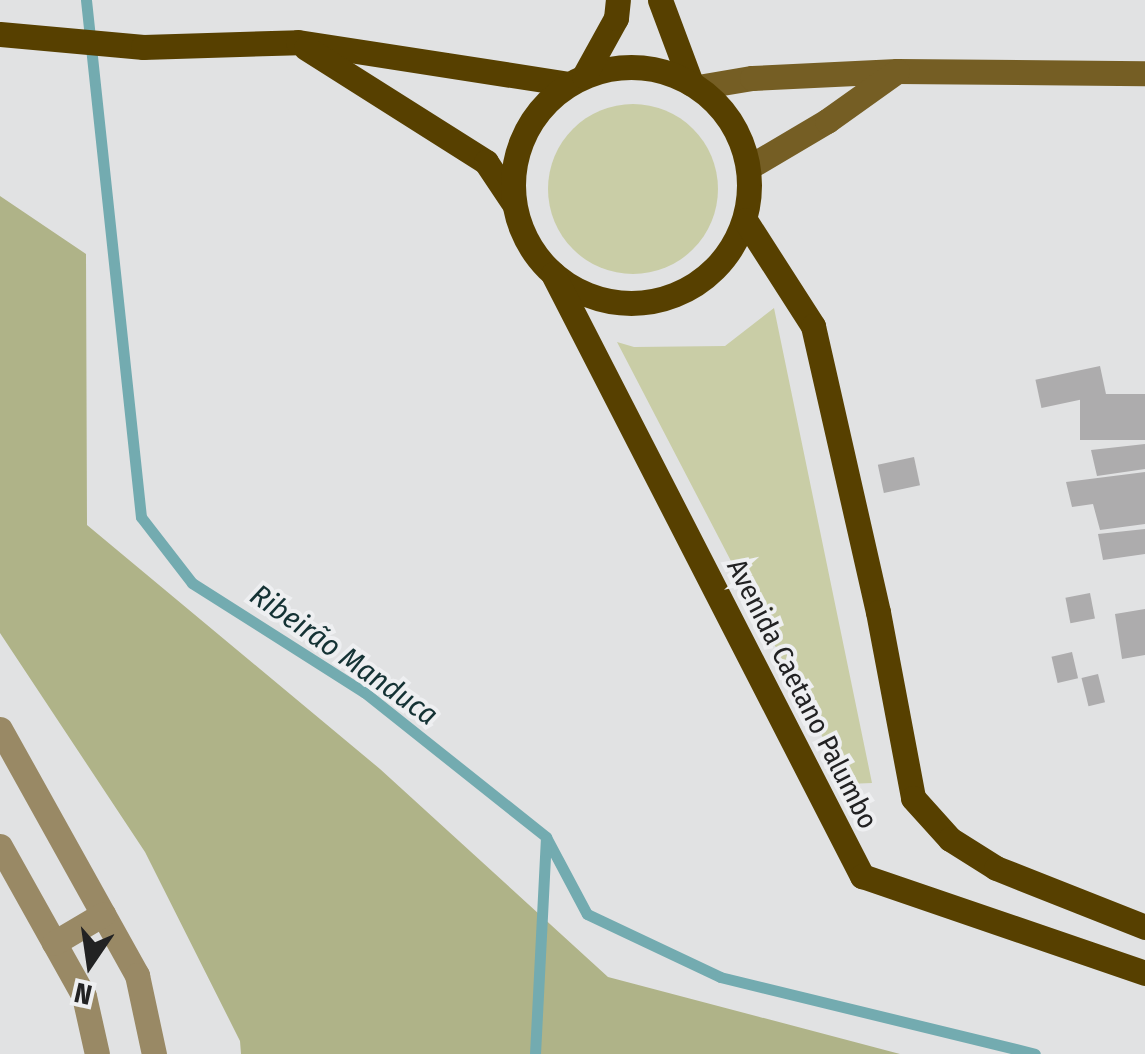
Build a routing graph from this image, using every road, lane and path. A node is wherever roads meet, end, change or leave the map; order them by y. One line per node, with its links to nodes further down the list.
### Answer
1 (618, 0): 7 (main road)
2 (660, 0): 8 (main road)
3 (8, 34): 4 (main road)
4 (298, 42): 7 (main road); 10 (main road)
5 (897, 71): 6 (main road); 8 (main road); 9 (main road)
6 (1145, 73)
7 (576, 80): 8 (main road); 10 (main road)
8 (695, 85): 9 (main road)
9 (749, 167): 11 (main road)
10 (512, 202): 12 (main road)
11 (745, 220): 12 (main road); 16 (main road, Avenida Caetano Palumbo)
12 (552, 274): 18 (main road, Avenida Caetano Palumbo)
13 (0, 729): 15 (street)
14 (0, 846): 17 (street)
15 (103, 914): 17 (street); 20 (street)
16 (1145, 927)
17 (54, 943): 19 (street)
18 (1145, 973)
19 (97, 1054)
20 (154, 1054)

